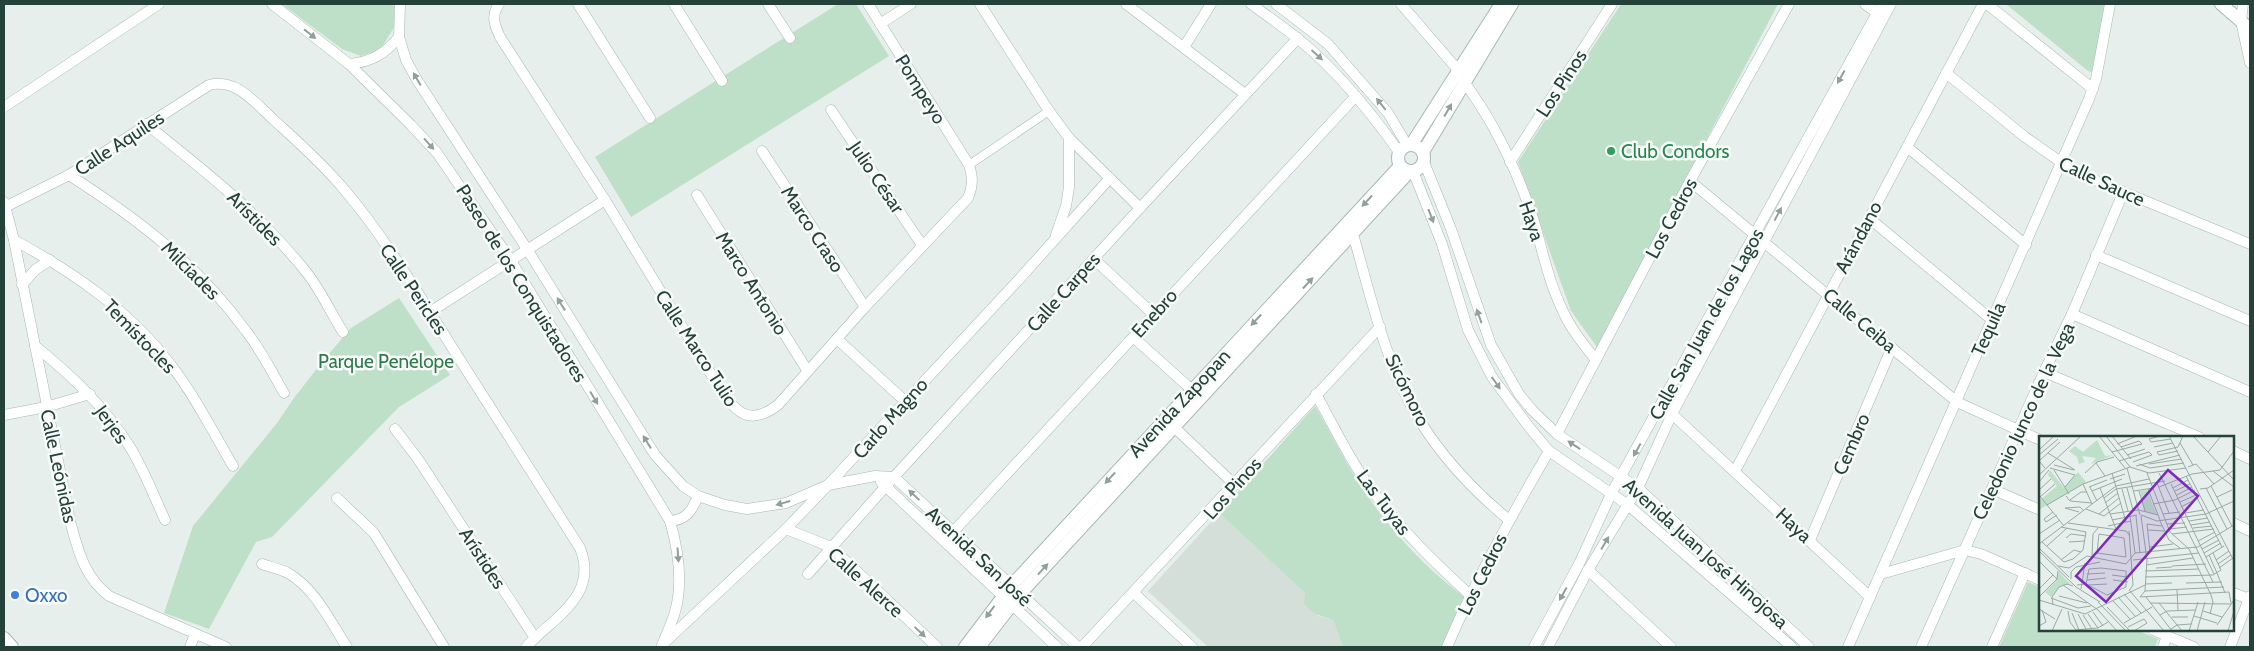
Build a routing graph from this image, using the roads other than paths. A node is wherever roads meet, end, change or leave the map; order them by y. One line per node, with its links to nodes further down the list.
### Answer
1 (159, 4): 44 (street)
2 (272, 4): 35 (street, Paseo de los Conquistadores, one-way to 35)
3 (400, 4): 30 (street, Paseo de los Conquistadores)
4 (578, 4): 47 (street)
5 (674, 4): 38 (street)
6 (768, 4): 31 (street)
7 (868, 4): 28 (street, Pompeyo)
8 (911, 4): 28 (street)
9 (980, 4): 46 (street)
10 (1126, 4): 33 (street)
11 (1211, 4): 33 (street)
12 (1251, 4): 32 (street)
13 (1276, 4): 50 (street, one-way to 13)
14 (1403, 4): 36 (street)
15 (1501, 4): 36 (street)
16 (1512, 4): 39 (street)
17 (1612, 4): 54 (street, Los Pinos)
18 (1789, 4): 60 (street, Los Cedros)
19 (1865, 4): 27 (street)
20 (1891, 4): 68 (street, Calle San Juan de los Lagos, one-way to 20)
21 (1983, 4): 37 (street, Arándano)
22 (1987, 4): 41 (street)
23 (2110, 4): 41 (street, Tequila)
24 (2221, 4): 29 (street)
25 (2244, 4): 29 (street)
26 (497, 8): 63 (street, Calle Marco Tulio)
27 (1879, 8): 68 (street, Calle San Juan de los Lagos, one-way to 68)
28 (880, 24): 57 (street, Pompeyo)
29 (2246, 25): 34 (street)
30 (399, 37): 35 (street); 74 (street, Paseo de los Conquistadores, one-way to 30)
31 (790, 38)
32 (1298, 38): 42 (street, Calle Carpes); 43 (street, one-way to 43)
33 (1184, 47): 42 (street)
34 (2250, 63)
35 (349, 64): 78 (street, Paseo de los Conquistadores, one-way to 78)
36 (1458, 70): 50 (street)
37 (1946, 73): 51 (street, Arándano); 55 (street, Calle Sauce)
38 (722, 81)
39 (1464, 82): 53 (street, one-way to 39); 54 (street, Haya)
40 (230, 84): 48 (street, Calle Aquiles); 82 (street, Calle Pericles)
41 (2093, 89): 55 (street, Tequila)
42 (1245, 94): 65 (street, Calle Carpes)
43 (1356, 96): 50 (street); 83 (street, Enebro)
44 (4, 107)
45 (831, 110): 72 (street, Julio César)
46 (1049, 111): 49 (street); 57 (street)
47 (650, 118)
48 (146, 124): 58 (street, Calle Aquiles); 88 (street, Arístides)
49 (1069, 138): 59 (street); 70 (street)
50 (1406, 147): 53 (street); 56 (street)
51 (1907, 147): 66 (street, Arándano); 73 (street)
52 (762, 151): 81 (street, Marco Craso)
53 (1423, 157): 56 (street); 109 (street, Avenida Juan José Hinojosa, one-way to 53)
54 (1510, 162): 93 (street, Haya)
55 (2061, 163): 61 (street, Calle Sauce); 73 (street, Tequila)
56 (1408, 169): 67 (street, Avenida Zapopan); 96 (street, Avenida Zapopan, one-way to 96); 112 (street, Avenida Juan José Hinojosa, one-way to 112)
57 (971, 170): 72 (street, Calle Marco Tulio)
58 (69, 175): 64 (street, Calle Aquiles); 98 (street, Milcíades)
59 (1110, 178): 65 (street); 70 (street, Carlo Magno)
60 (1690, 181): 68 (street, Calle Ceiba); 93 (street, Los Cedros)
61 (2123, 193): 71 (street, Calle Sauce); 75 (street, Celedonio Junco de la Vega)
62 (697, 195): 94 (street, Marco Antonio)
63 (605, 200): 74 (street); 94 (street, Calle Marco Tulio)
64 (5, 203): 69 (street, Calle Leónidas)
65 (1140, 208): 76 (street, Calle Carpes)
66 (1869, 218): 80 (street, Arándano); 85 (street)
67 (1353, 234): 87 (street, Sicómoro); 106 (street, Avenida Zapopan, one-way to 67)
68 (1760, 237): 80 (street, Calle Ceiba); 104 (street, Calle San Juan de los Lagos); 118 (street, Calle San Juan de los Lagos, one-way to 118)
69 (14, 240): 77 (street, Temístocles); 79 (street, Calle Leónidas)
70 (1054, 241): 101 (street, Carlo Magno)
71 (2250, 244)
72 (922, 245): 81 (street, Calle Marco Tulio)
73 (2026, 245): 85 (street, Tequila)
74 (527, 249): 78 (street); 126 (street, Paseo de los Conquistadores, one-way to 74)
75 (2096, 255): 84 (street, Celedonio Junco de la Vega); 86 (street)
76 (1094, 259): 83 (street); 119 (street, Calle Carpes)
77 (50, 260): 79 (street); 115 (street, Temístocles)
78 (510, 260): 82 (street); 132 (street, Paseo de los Conquistadores, one-way to 132)
79 (22, 286): 91 (street, Calle Leónidas)
80 (1828, 294): 92 (street, Calle Ceiba); 116 (street, Arándano)
81 (864, 307): 90 (street, Calle Marco Tulio)
82 (430, 312): 157 (street, Calle Pericles)
83 (1153, 314): 89 (street, Enebro)
84 (2072, 314): 95 (street, Celedonio Junco de la Vega); 97 (street)
85 (1992, 320): 102 (street, Tequila)
86 (2250, 321)
87 (1380, 327): 100 (street, Los Pinos); 131 (street, Sicómoro)
88 (343, 332)
89 (1133, 337): 96 (street); 136 (street, Enebro)
90 (837, 339): 94 (street, Calle Marco Tulio); 101 (street)
91 (35, 346): 99 (street, Jerjes); 103 (street, Calle Leónidas)
92 (1892, 347): 102 (street, Calle Ceiba); 137 (street, Cembro)
93 (1596, 360): 109 (street, Los Cedros)
94 (807, 370)
95 (2044, 372): 108 (street, Celedonio Junco de la Vega); 110 (street)
96 (1191, 390): 146 (street, Avenida Zapopan, one-way to 146)
97 (2250, 392)
98 (284, 393)
99 (90, 394): 103 (street); 130 (street, Jerjes)
100 (1316, 394): 121 (street, Los Pinos); 149 (street, Las Tuyas)
101 (904, 401): 120 (street, Carlo Magno)
102 (1957, 402): 108 (street, Calle Ceiba); 144 (street, Tequila)
103 (46, 408): 105 (street); 154 (street, Calle Leónidas)
104 (1672, 414): 116 (street, Haya); 123 (street, Calle San Juan de los Lagos)
105 (4, 415)
106 (1174, 427): 121 (street); 146 (street, Avenida Zapopan, one-way to 106)
107 (395, 429): 157 (street, Arístides)
108 (2019, 432): 111 (street, Calle Ceiba); 124 (street, Celedonio Junco de la Vega)
109 (1557, 434): 118 (street, Avenida Juan José Hinojosa, one-way to 109)
110 (2197, 436)
111 (2039, 440)
112 (1549, 451): 125 (street, Avenida Juan José Hinojosa); 131 (street, Los Cedros)
113 (2234, 451): 114 (street)
114 (2250, 459)
115 (232, 466)
116 (1735, 471): 137 (street, Haya)
117 (875, 476): 119 (street); 120 (street); 122 (street, Avenida San José)
118 (1622, 476): 123 (street, Avenida Juan José Hinojosa); 125 (street, Calle San Juan de los Lagos)
119 (894, 477): 122 (street, Calle Carpes); 136 (street, Avenida San José, one-way to 119)
120 (828, 485): 126 (street, Paseo de los Conquistadores, one-way to 126); 134 (street, Carlo Magno)
121 (1235, 485): 147 (street, Los Pinos)
122 (885, 487): 138 (street, Calle Carpes); 152 (street, Avenida San José)
123 (1638, 488): 128 (street, Calle San Juan de los Lagos); 176 (street, Avenida Juan José Hinojosa)
124 (1992, 489): 129 (street); 139 (street, Celedonio Junco de la Vega)
125 (1611, 494): 128 (street, Avenida Juan José Hinojosa); 172 (street, Calle San Juan de los Lagos, one-way to 172)
126 (698, 496): 132 (street)
127 (337, 498): 163 (street)
128 (1628, 505): 141 (street, Calle San Juan de los Lagos, one-way to 128); 175 (street, Avenida Juan José Hinojosa)
129 (2039, 510)
130 (165, 520)
131 (1509, 520): 149 (street, Los Cedros)
132 (670, 521): 158 (street, Paseo de los Conquistadores, one-way to 158)
133 (2234, 523): 135 (street)
134 (786, 529): 138 (street, Calle Alerce); 158 (street, Carlo Magno)
135 (2250, 531)
136 (953, 532): 146 (street, Avenida San José)
137 (1810, 540): 150 (street, Haya)
138 (830, 547): 143 (street, Calle Carpes); 165 (street, Calle Alerce, one-way to 165)
139 (1965, 550): 142 (street); 144 (street); 178 (street, Celedonio Junco de la Vega)
140 (262, 564): 162 (street)
141 (1588, 570): 173 (street, Calle San Juan de los Lagos); 174 (street)
142 (2025, 573): 145 (street); 179 (street)
143 (808, 574)
144 (1881, 574): 150 (street, Tequila)
145 (2039, 580)
146 (1016, 590): 152 (street, Avenida Zapopan); 169 (street, Avenida San José)
147 (1134, 593): 169 (street, Los Pinos); 170 (street)
148 (2234, 593): 151 (street)
149 (1470, 595): 171 (street, Los Cedros)
150 (1870, 597): 177 (street, Tequila)
151 (2250, 598): 182 (street)
152 (1006, 601): 166 (street, Avenida Zapopan, one-way to 166); 167 (street, Avenida Zapopan); 168 (street, Avenida San José)
153 (2155, 631): 155 (street)
154 (194, 634): 160 (street); 161 (street, Calle Leónidas)
155 (2167, 636): 180 (street); 181 (street)
156 (4, 638): 159 (street)
157 (534, 638): 164 (street)
158 (661, 646)
159 (12, 647)
160 (190, 647)
161 (226, 647)
162 (347, 647)
163 (444, 647)
164 (526, 647)
165 (937, 647)
166 (965, 647)
167 (979, 647)
168 (1056, 647)
169 (1080, 647)
170 (1192, 647)
171 (1447, 647)
172 (1534, 647)
173 (1548, 647)
174 (1670, 647)
175 (1792, 647)
176 (1809, 647)
177 (1848, 647)
178 (1921, 647)
179 (1992, 647)
180 (2163, 647)
181 (2194, 647)
182 (2230, 647)

